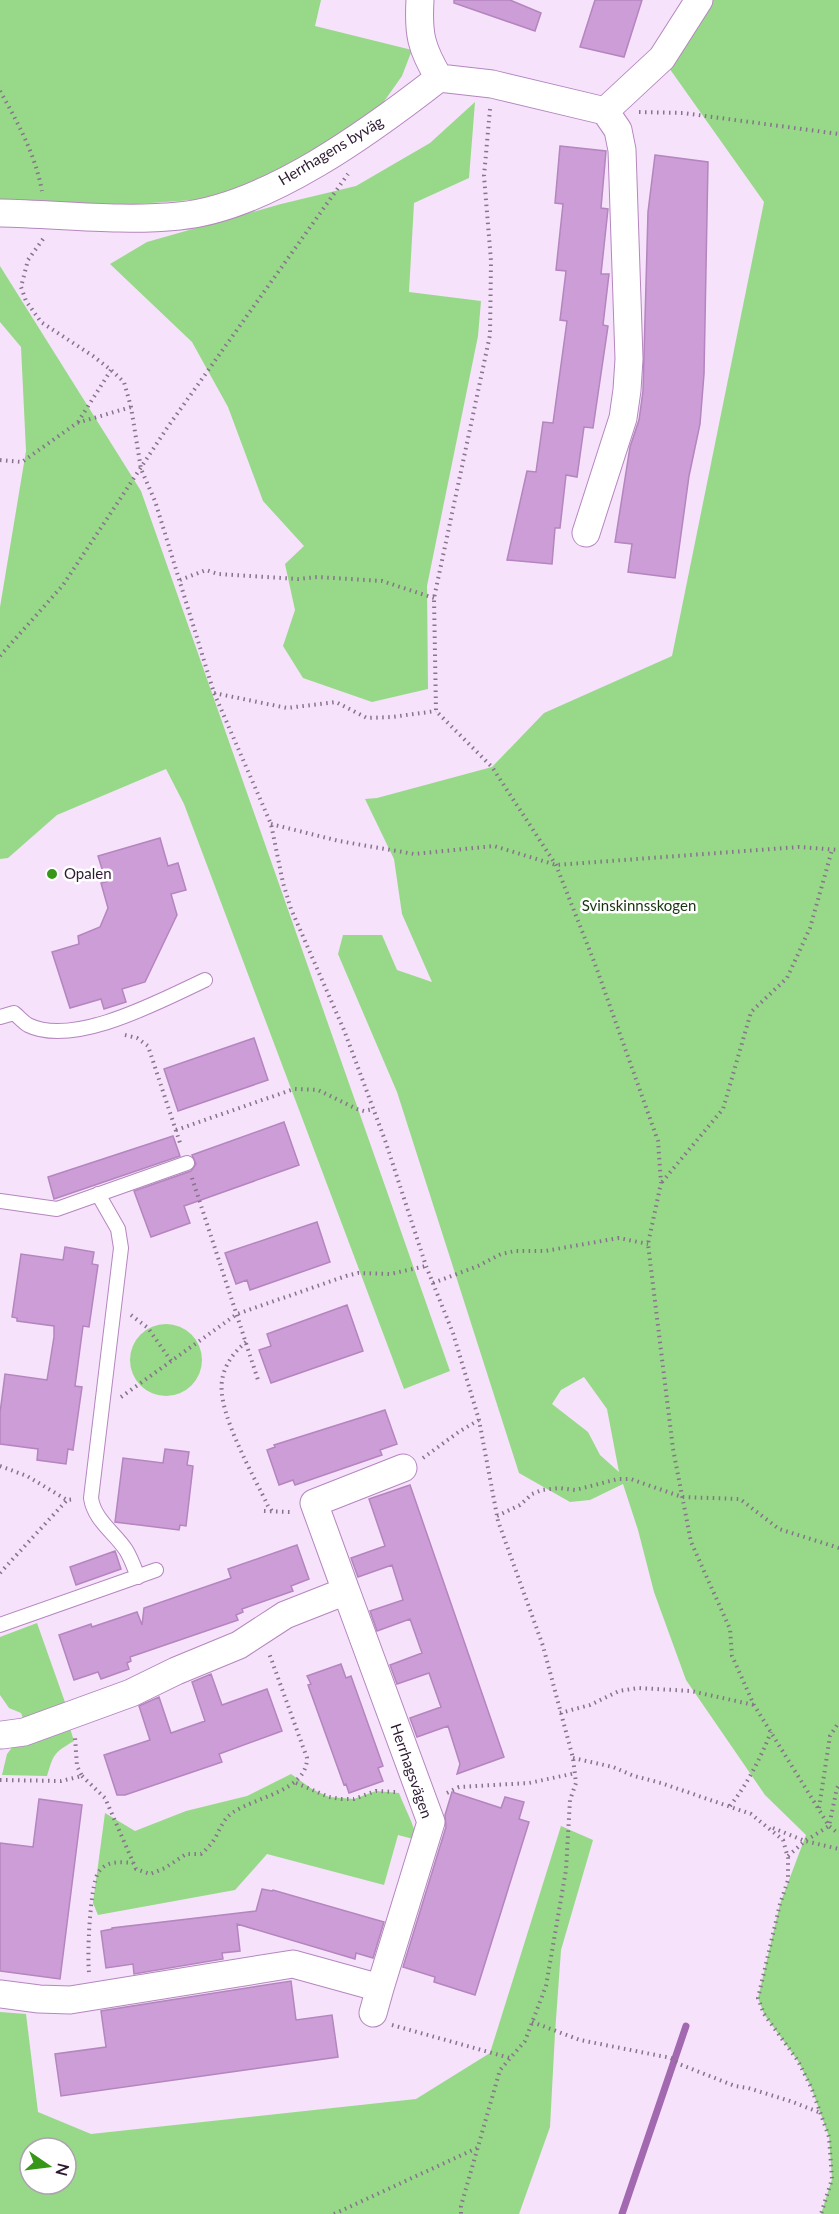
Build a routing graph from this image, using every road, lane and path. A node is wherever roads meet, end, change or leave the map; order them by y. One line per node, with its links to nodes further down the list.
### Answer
1 (420, 0): 3 (street)
2 (699, 0): 6 (street)
3 (439, 78): 4 (street); 10 (street, Herrhagens byväg)
4 (492, 84): 6 (street); 18 (path)
5 (0, 91): 10 (path)
6 (605, 111): 7 (path); 16 (street)
7 (839, 134)
8 (354, 166): 15 (path)
9 (0, 213): 10 (street, Herrhagens byväg)
10 (46, 214): 11 (path)
11 (111, 370): 12 (path); 13 (path)
12 (131, 407): 13 (path); 15 (path)
13 (77, 423): 14 (path)
14 (0, 460)
15 (141, 469): 17 (path); 19 (path)
16 (586, 533)
17 (180, 580): 18 (path); 20 (path)
18 (434, 598): 21 (path)
19 (0, 656)
20 (214, 693): 21 (path); 22 (path)
21 (436, 711): 25 (path)
22 (272, 824): 25 (path); 29 (path)
23 (832, 850): 24 (path); 25 (path); 32 (path)
24 (839, 850)
25 (556, 866): 32 (path)
26 (205, 980): 28 (lane)
27 (0, 1017): 28 (lane)
28 (104, 1023): 30 (path)
29 (373, 1109): 30 (path); 36 (path)
30 (176, 1130): 31 (path)
31 (187, 1162): 33 (lane); 39 (path)
32 (661, 1183): 35 (path)
33 (98, 1194): 34 (lane); 38 (lane)
34 (0, 1201)
35 (648, 1244): 37 (path); 47 (path)
36 (426, 1266): 37 (path); 39 (path)
37 (433, 1283): 44 (path)
38 (114, 1302): 41 (path); 43 (lane)
39 (237, 1314): 40 (path); 41 (path)
40 (246, 1342): 42 (path); 50 (path)
41 (171, 1361): 43 (path)
42 (259, 1383)
43 (101, 1411): 48 (lane)
44 (479, 1420): 46 (path); 51 (path)
45 (0, 1466): 49 (path)
46 (404, 1468): 56 (street, Herrhagsvägen)
47 (682, 1497): 51 (path); 52 (path); 59 (path)
48 (91, 1498): 49 (path); 55 (lane)
49 (67, 1500): 54 (path)
50 (273, 1512)
51 (497, 1516): 60 (path)
52 (839, 1548)
53 (156, 1570): 55 (lane)
54 (0, 1573)
55 (138, 1576): 57 (lane)
56 (346, 1591): 63 (street); 72 (street, Herrhagsvägen)
57 (0, 1625)
58 (277, 1677): 69 (path)
59 (754, 1706): 60 (path); 62 (path)
60 (560, 1713): 65 (path)
61 (839, 1722): 74 (path)
62 (771, 1732): 73 (path); 74 (path)
63 (0, 1735)
64 (76, 1749): 67 (path)
65 (573, 1758): 66 (path); 73 (path)
66 (576, 1773): 72 (path); 85 (path)
67 (82, 1776): 68 (path); 81 (path)
68 (0, 1780)
69 (296, 1783): 71 (path); 81 (path)
70 (839, 1785): 75 (path)
71 (378, 1791)
72 (424, 1804): 84 (street, Herrhagsvägen)
73 (730, 1806): 76 (path)
74 (819, 1809): 75 (path)
75 (829, 1826): 77 (path); 78 (path)
76 (769, 1827): 78 (path); 80 (path)
77 (839, 1834)
78 (805, 1841): 79 (path); 80 (path)
79 (839, 1849)
80 (788, 1856): 87 (path)
81 (133, 1863): 83 (path)
82 (0, 1994): 83 (street)
83 (93, 1996): 84 (street)
84 (376, 2000): 86 (path)
85 (532, 2022): 86 (path); 87 (path)
86 (510, 2058): 88 (path)
87 (821, 2113): 91 (path)
88 (477, 2148): 89 (path); 90 (path)
89 (334, 2214)
90 (461, 2214)
91 (821, 2214)

